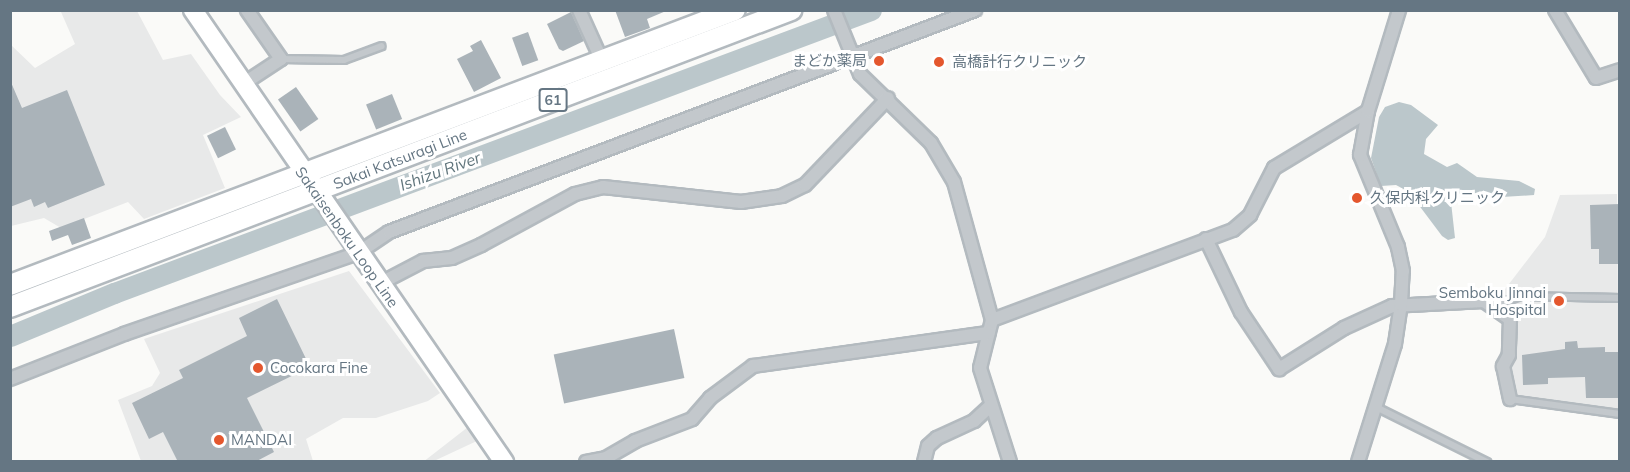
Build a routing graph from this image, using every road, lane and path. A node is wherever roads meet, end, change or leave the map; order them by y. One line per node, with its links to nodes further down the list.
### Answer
1 (193, 10): 15 (main road, Sakaisenboku Loop Line)
2 (247, 10): 12 (street)
3 (579, 10): 13 (street)
4 (735, 10): 13 (main road, Sakai Katsuragi Line / 61)
5 (791, 10): 19 (main road, Sakai Katsuragi Line / 61)
6 (834, 10): 11 (street)
7 (975, 10): 11 (street)
8 (1400, 10): 17 (street)
9 (1555, 10): 14 (street)
10 (382, 46): 12 (lane)
11 (852, 57): 16 (street); 21 (street)
12 (281, 59): 15 (street)
13 (602, 61): 18 (main road, Sakai Katsuragi Line / 61)
14 (1620, 70)
15 (243, 84): 18 (main road, Sakaisenboku Loop Line)
16 (888, 98): 22 (street); 28 (street)
17 (1368, 111): 20 (street); 25 (street)
18 (304, 175): 19 (main road, Sakaisenboku Loop Line); 23 (main road, Sakai Katsuragi Line / 61)
19 (320, 199): 21 (main road, Sakaisenboku Loop Line); 27 (main road, Sakai Katsuragi Line / 61)
20 (1206, 239): 25 (street); 28 (street)
21 (355, 248): 22 (main road, Sakaisenboku Loop Line); 30 (street)
22 (379, 284): 35 (main road, Sakaisenboku Loop Line)
23 (10, 285)
24 (1620, 298): 26 (lane)
25 (1401, 304): 26 (street); 33 (street)
26 (1493, 306): 31 (street)
27 (10, 307)
28 (992, 320): 29 (street)
29 (989, 333): 32 (street); 36 (street)
30 (10, 379)
31 (1510, 399): 34 (lane)
32 (991, 405): 37 (street); 38 (street)
33 (1378, 408): 39 (street); 40 (lane)
34 (1620, 414)
35 (504, 462)
36 (586, 462)
37 (924, 462)
38 (1010, 462)
39 (1358, 462)
40 (1487, 462)

